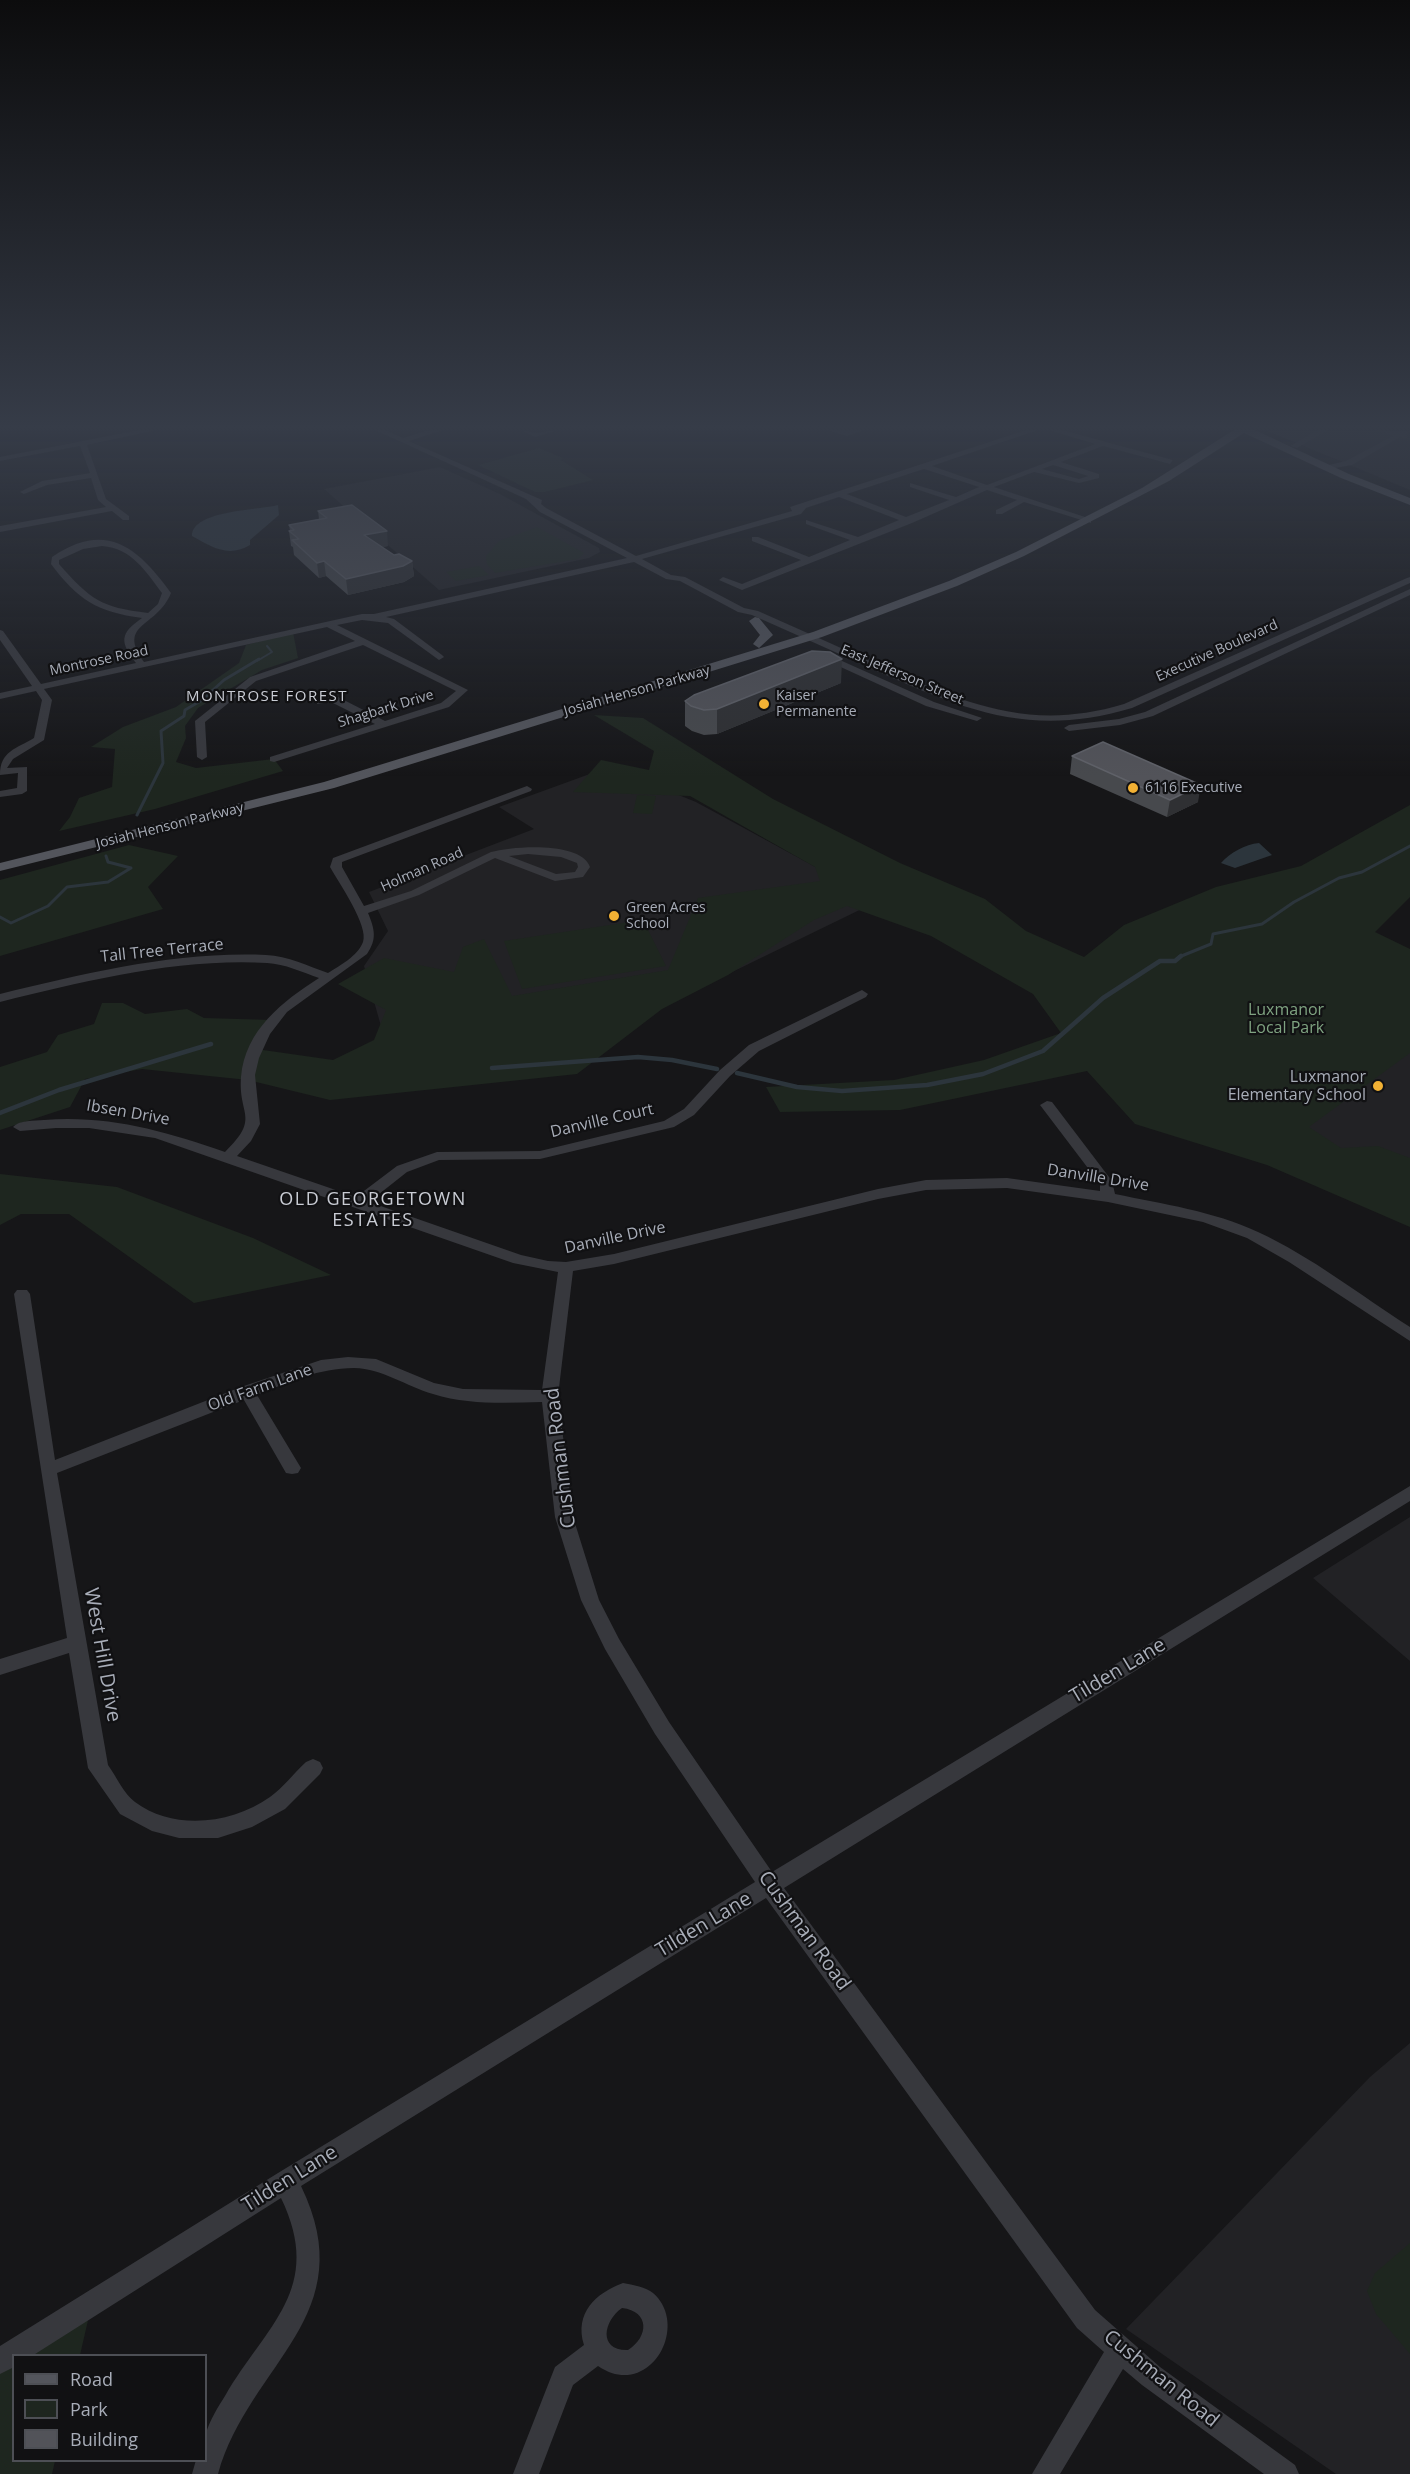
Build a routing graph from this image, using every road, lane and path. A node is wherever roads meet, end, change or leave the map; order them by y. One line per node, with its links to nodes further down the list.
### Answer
1 (609, 545): 8 (street, East Jefferson Street)
2 (666, 545): 7 (street, Montrose Road)
3 (771, 545): 9 (street)
4 (844, 545): 9 (street)
5 (1009, 545): 30 (main road, Josiah Henson Parkway)
6 (1038, 545): 31 (main road, Josiah Henson Parkway)
7 (641, 551): 8 (street, Montrose Road); 12 (street, East Jefferson Street)
8 (631, 557): 10 (street, Montrose Road); 11 (street, East Jefferson Street); 22 (street, Montrose Road)
9 (808, 560): 13 (street)
10 (604, 566): 11 (street); 19 (street, Montrose Road)
11 (651, 568): 12 (street, East Jefferson Street)
12 (682, 579): 18 (street, East Jefferson Street)
13 (723, 580)
14 (1410, 580): 15 (street, Executive Boulevard)
15 (1390, 587): 16 (street); 17 (street, Executive Boulevard)
16 (1409, 592): 20 (street, Executive Boulevard)
17 (1347, 607): 20 (street); 27 (street, Executive Boulevard)
18 (741, 610): 25 (street, East Jefferson Street); 30 (street, East Jefferson Street)
19 (398, 612): 23 (street, Montrose Road); 24 (street)
20 (1365, 613): 29 (street, Executive Boulevard)
21 (150, 616): 21 (street); 36 (street)
22 (362, 617): 23 (street, Montrose Road); 26 (street, Montrose Road)
23 (374, 617): 24 (street)
24 (391, 621): 34 (street)
25 (755, 621): 30 (street, East Jefferson Street); 33 (main road)
26 (329, 625): 32 (street, Shagbark Drive); 36 (street, Montrose Road)
27 (1292, 632): 29 (street); 37 (street, Executive Boulevard)
28 (0, 633): 40 (street)
29 (1316, 636): 39 (street, Executive Boulevard)
30 (792, 637): 31 (main road, Josiah Henson Parkway); 33 (main road, Josiah Henson Parkway); 35 (street, East Jefferson Street)
31 (810, 639): 41 (street, East Jefferson Street)
32 (363, 642): 49 (street, Shagbark Drive); 50 (street)
33 (758, 650): 35 (main road); 38 (main road, Josiah Henson Parkway); 46 (main road, Josiah Henson Parkway)
34 (439, 657)
35 (832, 660): 44 (street, East Jefferson Street)
36 (142, 665): 40 (street, Montrose Road)
37 (1216, 667): 39 (street); 42 (street, Executive Boulevard)
38 (675, 669): 46 (main road); 56 (main road, Josiah Henson Parkway)
39 (1233, 674): 45 (street, Executive Boulevard)
40 (39, 688): 43 (street, Montrose Road); 52 (street)
41 (925, 689): 44 (street); 48 (street, East Jefferson Street)
42 (1167, 689): 45 (street); 48 (street, Executive Boulevard)
43 (0, 696)
44 (914, 697): 48 (street, East Jefferson Street)
45 (1186, 697): 48 (street, Executive Boulevard)
46 (612, 699): 57 (main road, Josiah Henson Parkway)
47 (321, 702): 49 (street)
48 (1029, 722)
49 (384, 724): 51 (street, Shagbark Drive)
50 (202, 757)
51 (274, 759)
52 (0, 771): 54 (street)
53 (527, 789): 58 (street)
54 (0, 794)
55 (495, 854): 55 (street, Holman Road); 58 (street, Holman Road)
56 (0, 858)
57 (0, 867)
58 (360, 912): 59 (street)
59 (327, 977): 61 (street, Tall Tree Terrace); 64 (street)
60 (862, 994): 66 (street, Danville Court)
61 (0, 998)
62 (1047, 1105): 65 (street)
63 (20, 1127): 64 (street, Ibsen Drive)
64 (228, 1157): 66 (street, Danville Drive)
65 (1108, 1197): 67 (street, Danville Drive); 69 (street, Danville Drive)
66 (358, 1203): 67 (street, Danville Drive)
67 (566, 1267): 71 (street, Cushman Road)
68 (22, 1294): 73 (street, West Hill Drive)
69 (1410, 1335)
70 (248, 1391): 71 (street, Old Farm Lane); 72 (street); 73 (street, Old Farm Lane)
71 (550, 1395): 78 (street, Cushman Road)
72 (292, 1468)
73 (48, 1470): 75 (street, West Hill Drive)
74 (1410, 1493): 78 (street, Tilden Lane)
75 (78, 1642): 76 (street); 77 (street, West Hill Drive)
76 (0, 1667)
77 (313, 1768)
78 (769, 1885): 79 (street, Tilden Lane); 80 (street, Cushman Road)
79 (286, 2181): 82 (street, Tilden Lane); 83 (street)
80 (1121, 2348): 85 (street); 86 (street, Cushman Road)
81 (599, 2349): 84 (street)
82 (0, 2361)
83 (205, 2474)
84 (526, 2474)
85 (1045, 2474)
86 (1286, 2474)

